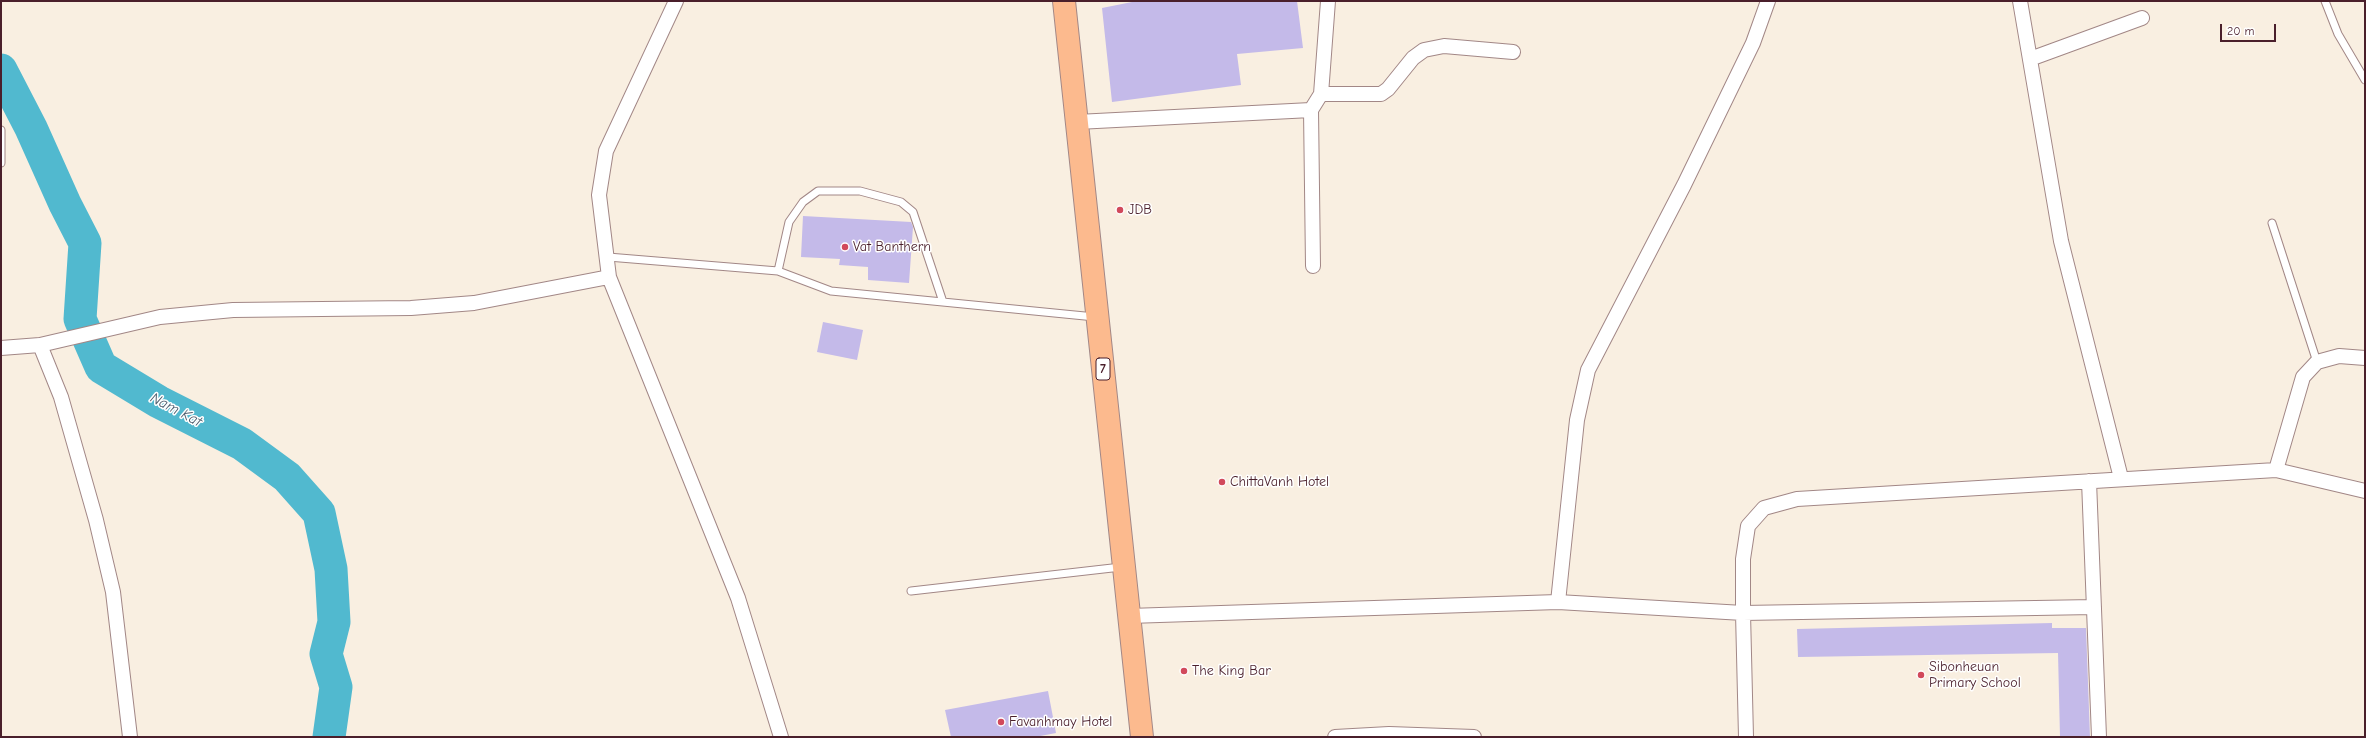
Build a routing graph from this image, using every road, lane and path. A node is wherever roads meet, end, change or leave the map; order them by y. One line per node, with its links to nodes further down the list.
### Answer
1 (676, 1): 17 (street)
2 (1064, 1): 13 (highway, 7)
3 (1328, 1): 11 (street)
4 (1768, 1): 33 (street)
5 (2020, 1): 9 (street)
6 (2325, 1): 10 (lane)
7 (2142, 18): 9 (street)
8 (1513, 52): 11 (street)
9 (2030, 59): 28 (street)
10 (2365, 80)
11 (1321, 94): 12 (street)
12 (1311, 110): 13 (street); 18 (street)
13 (1077, 122): 22 (highway, 7)
14 (1, 130): 15 (lane)
15 (1, 163)
16 (2272, 223): 26 (lane)
17 (608, 257): 19 (lane); 20 (street)
18 (1313, 266)
19 (778, 271): 21 (lane); 21 (lane)
20 (609, 277): 23 (street); 38 (street)
21 (943, 302): 22 (lane)
22 (1098, 318): 31 (highway, 7)
23 (40, 345): 24 (street); 37 (street)
24 (1, 348)
25 (2365, 358): 26 (street)
26 (2317, 362): 27 (street)
27 (2276, 470): 28 (street); 30 (street)
28 (2122, 478): 29 (street)
29 (2089, 481): 34 (street); 35 (street)
30 (2365, 491)
31 (1124, 567): 32 (lane); 36 (highway, 7)
32 (911, 591)
33 (1558, 602): 35 (street); 36 (street)
34 (2094, 607): 35 (street); 43 (street)
35 (1743, 613): 42 (street)
36 (1130, 616): 39 (highway, 7)
37 (130, 737)
38 (780, 737)
39 (1142, 737)
40 (1335, 737): 41 (street)
41 (1474, 737)
42 (1746, 737)
43 (2099, 737)

